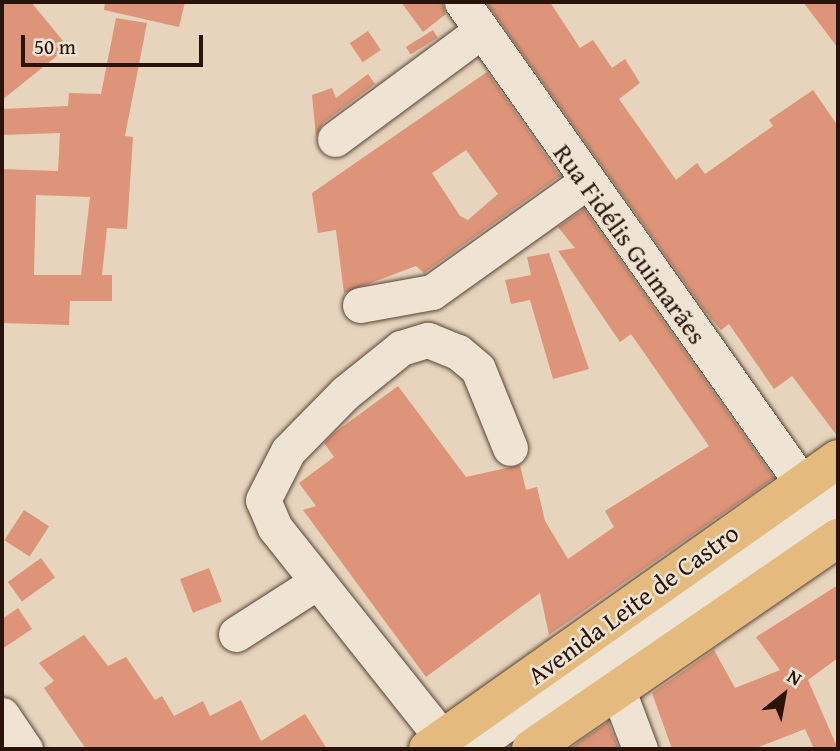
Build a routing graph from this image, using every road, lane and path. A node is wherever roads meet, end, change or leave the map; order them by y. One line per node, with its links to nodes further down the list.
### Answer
1 (462, 2): 2 (street, Rua Fidélis Guimarães)
2 (481, 32): 3 (street); 4 (street, Rua Fidélis Guimarães)
3 (335, 139)
4 (585, 183): 5 (street); 8 (street, Rua Fidélis Guimarães)
5 (360, 305)
6 (510, 448): 9 (street)
7 (838, 459): 8 (highway, Avenida Leite de Castro)
8 (828, 513): 11 (highway, Avenida Leite de Castro); 11 (highway, Avenida Leite de Castro)
9 (317, 582): 10 (street); 13 (street)
10 (236, 634)
11 (599, 665): 13 (highway, Avenida Leite de Castro); 15 (highway, Avenida Leite de Castro); 16 (street); 17 (street)
12 (2, 715): 14 (street)
13 (447, 746)
14 (25, 749)
15 (531, 749)
16 (626, 749)
17 (640, 749)

